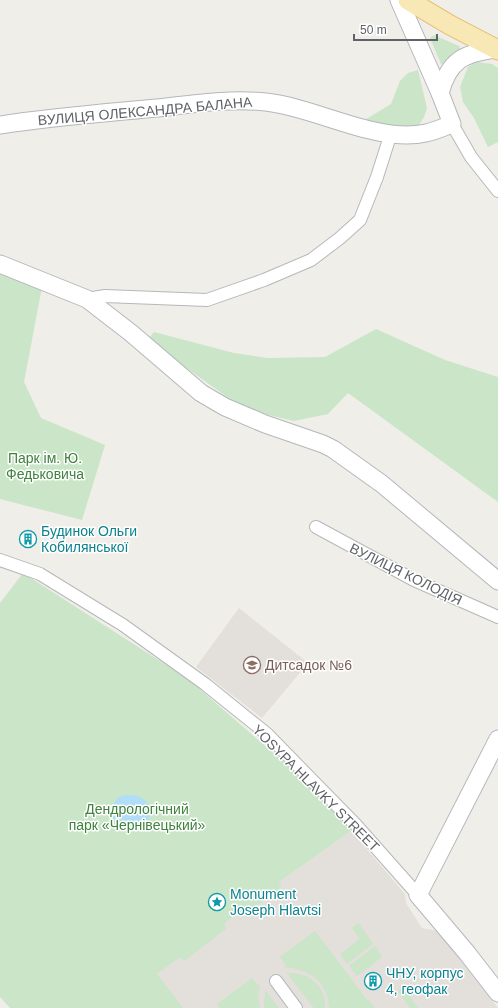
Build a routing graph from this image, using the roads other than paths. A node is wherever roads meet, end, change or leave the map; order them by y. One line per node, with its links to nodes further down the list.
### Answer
1 (399, 0): 6 (street)
2 (408, 0): 3 (main road)
3 (461, 31): 4 (main road); 5 (street)
4 (497, 49): 5 (street)
5 (466, 55): 6 (street)
6 (440, 93): 7 (street)
7 (452, 124): 9 (street, ВУЛИЦЯ ОЛЕКСАНДРА БАЛАНА); 10 (street)
8 (0, 125): 9 (street, ВУЛИЦЯ ОЛЕКСАНДРА БАЛАНА)
9 (391, 133): 12 (street)
10 (498, 191)
11 (0, 264): 12 (street)
12 (87, 299): 15 (street)
13 (316, 527): 16 (street, ВУЛИЦЯ КОЛОДІЯ)
14 (0, 560): 18 (street, YOSYPA HLAVKY STREET)
15 (498, 582)
16 (498, 617)
17 (498, 739): 18 (street)
18 (418, 895): 20 (street, YOSYPA HLAVKY STREET)
19 (276, 982): 21 (street)
20 (498, 992)
21 (296, 1008)

